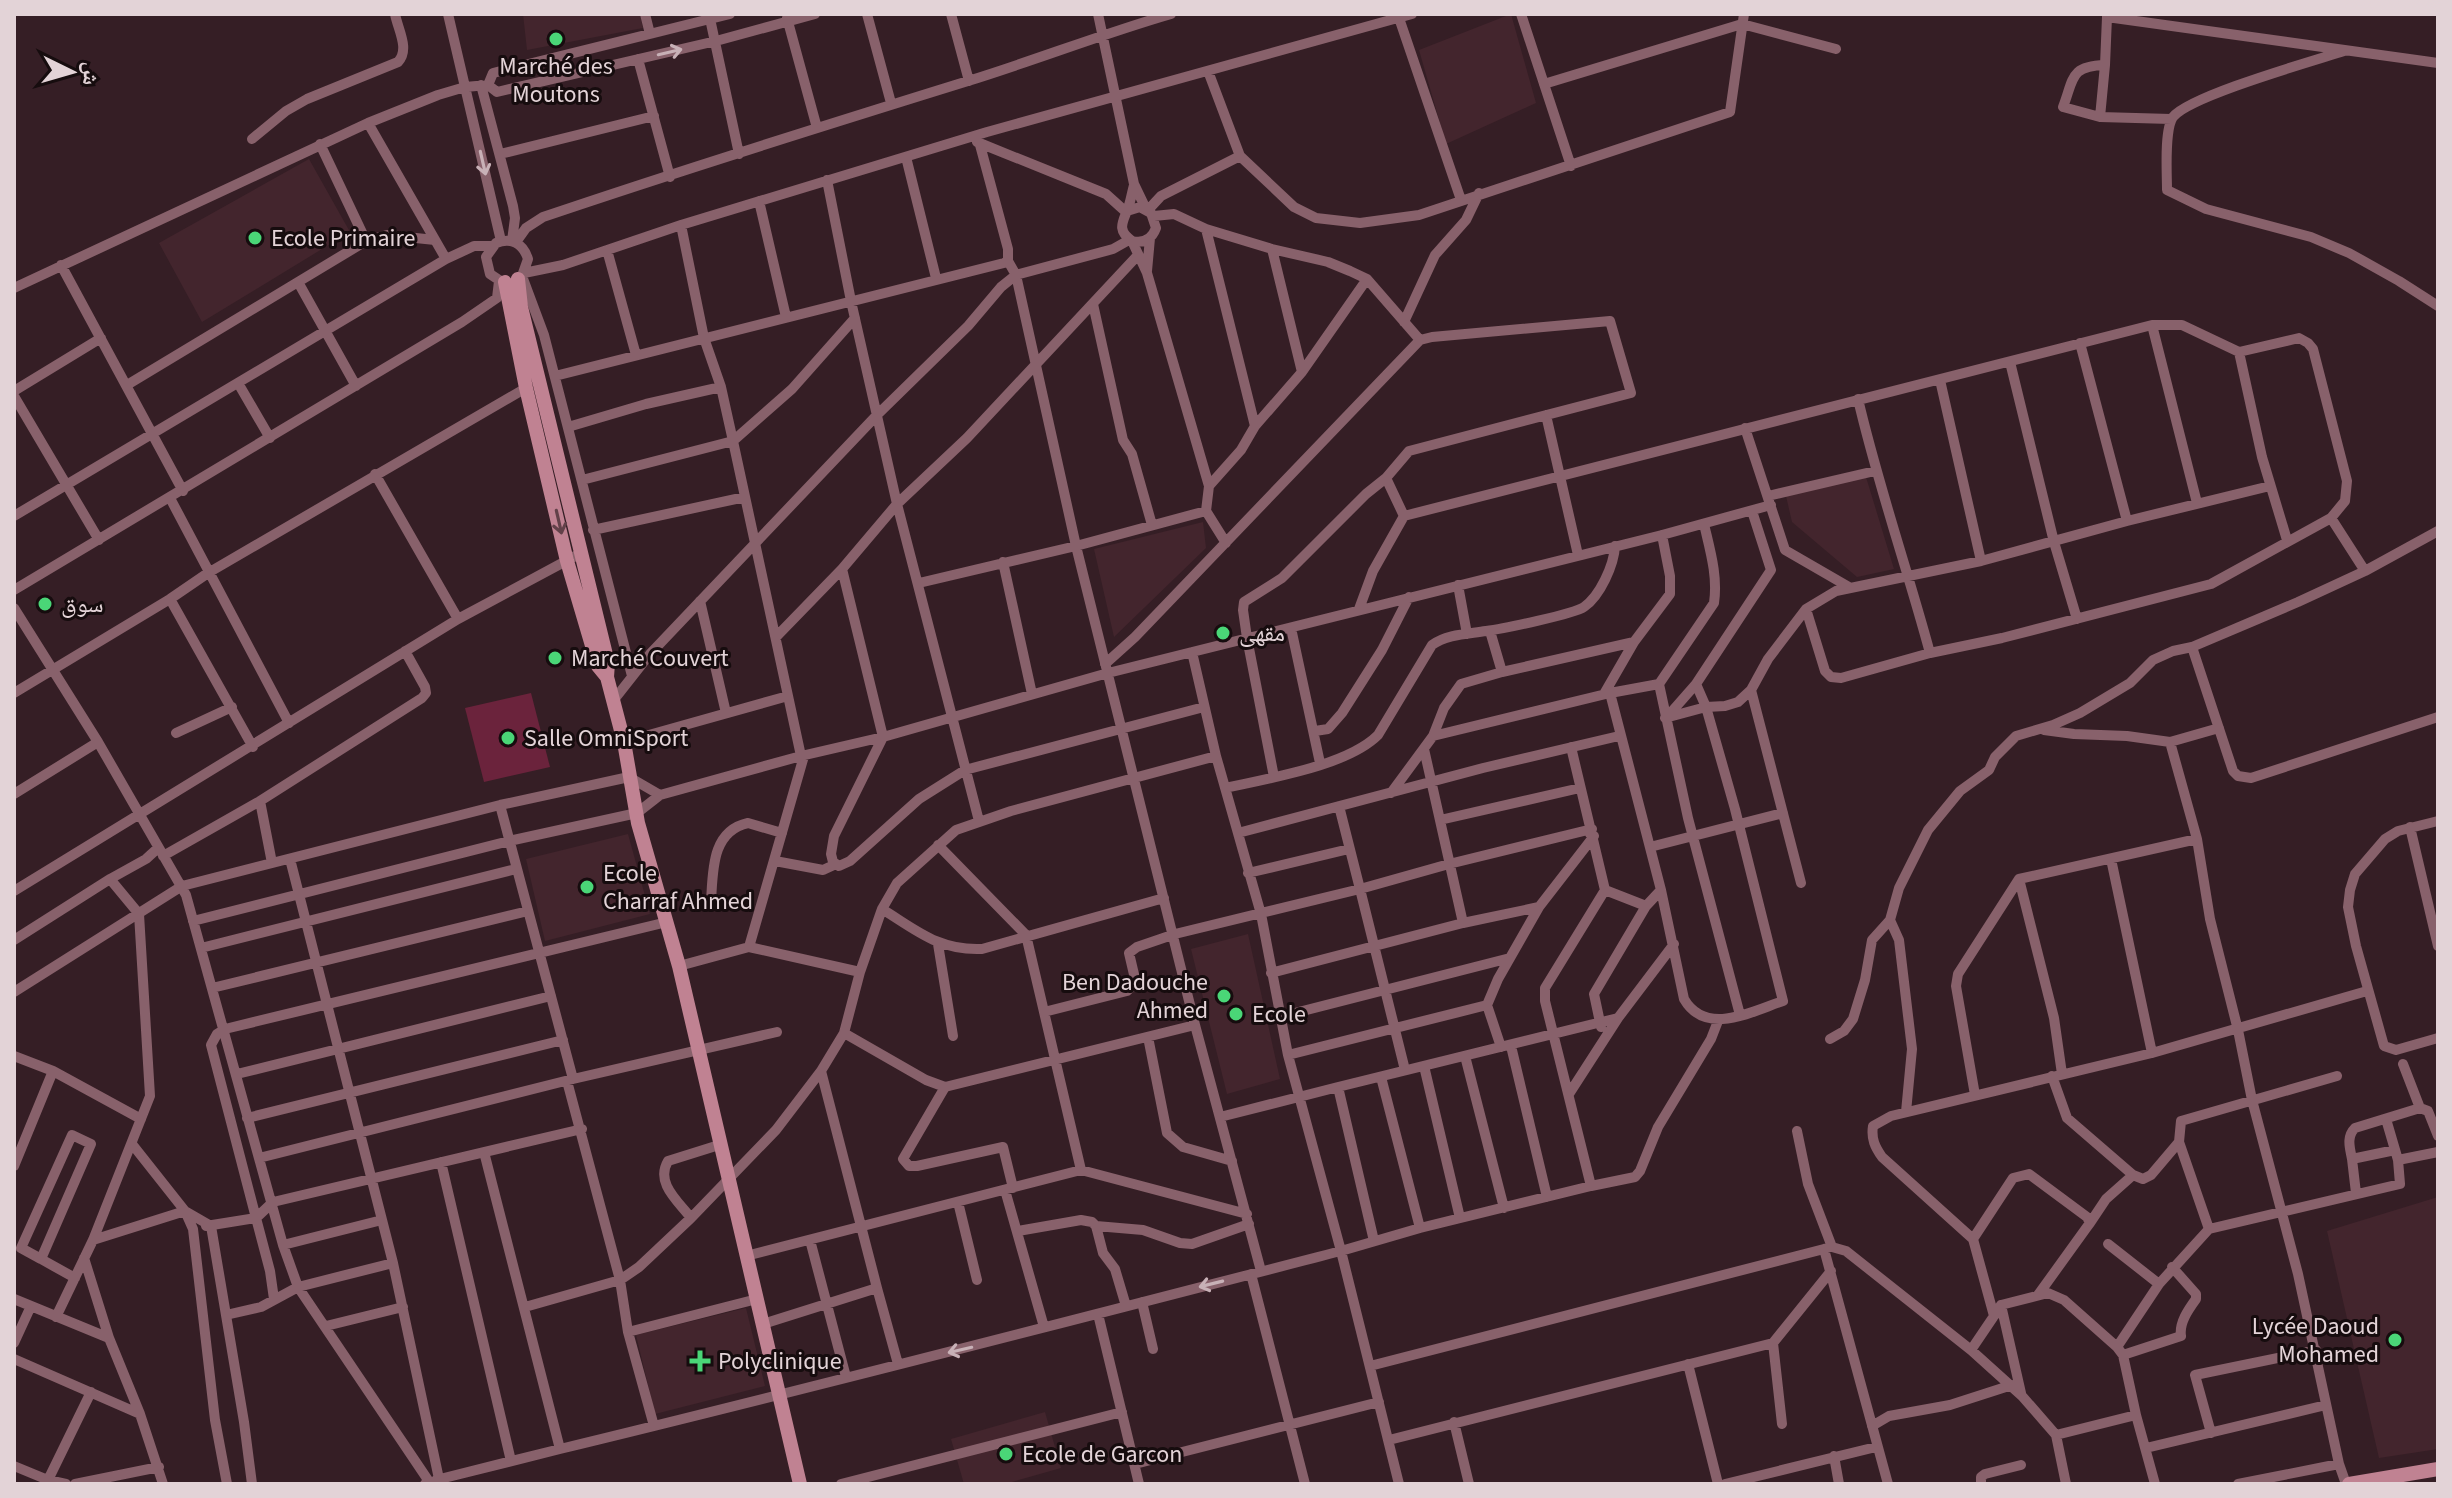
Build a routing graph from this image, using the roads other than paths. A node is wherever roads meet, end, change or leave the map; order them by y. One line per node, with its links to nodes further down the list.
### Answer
1 (395, 14): 37 (street)
2 (448, 14): 29 (street)
3 (645, 14): 18 (street)
4 (730, 14): 12 (street)
5 (815, 14): 14 (street)
6 (867, 14): 31 (street)
7 (951, 14): 26 (street)
8 (1098, 14): 17 (street)
9 (1171, 14): 17 (street)
10 (1412, 14): 15 (street)
11 (1521, 14): 27 (street)
12 (710, 16): 18 (street); 19 (street)
13 (2108, 16): 21 (street); 24 (street)
14 (786, 17): 19 (street); 36 (street)
15 (1399, 18): 25 (street); 49 (street)
16 (1743, 19): 20 (street); 27 (street); 44 (street)
17 (1104, 33): 26 (street); 30 (street)
18 (650, 34): 28 (street)
19 (716, 41): 22 (street, one-way to 19); 41 (street)
20 (1836, 49)
21 (2344, 51): 23 (street); 34 (street)
22 (638, 59): 28 (street); 32 (street)
23 (2438, 63)
24 (2105, 65): 33 (street); 33 (street)
25 (1208, 71): 30 (street); 42 (street)
26 (969, 81): 31 (street)
27 (1544, 84): 44 (street)
28 (484, 85): 29 (street); 40 (street)
29 (465, 87): 35 (street); 59 (street, one-way to 59)
30 (1114, 98): 38 (street); 47 (street)
31 (891, 103): 36 (street)
32 (654, 116): 40 (street); 45 (street)
33 (2100, 117): 34 (street)
34 (2171, 119): 75 (street)
35 (368, 123): 39 (street); 56 (street)
36 (817, 128): 41 (street)
37 (252, 139)
38 (976, 141): 43 (street); 52 (street); 64 (street)
39 (320, 144): 58 (street); 65 (street)
40 (500, 154): 59 (street)
41 (739, 154): 45 (street)
42 (1240, 156): 49 (street); 51 (street)
43 (906, 157): 46 (street); 69 (street)
44 (1571, 166): 48 (street)
45 (670, 177): 59 (street)
46 (827, 180): 50 (street); 73 (street)
47 (1134, 184): 51 (street); 52 (street)
48 (1479, 193): 49 (street); 78 (street)
49 (1461, 200)
50 (759, 201): 53 (street); 76 (street)
51 (1149, 211): 52 (street); 54 (street); 55 (street)
52 (1126, 212): 57 (street)
53 (681, 225): 61 (street); 82 (street)
54 (1206, 229): 60 (street); 101 (street)
55 (1150, 238): 57 (street); 66 (street)
56 (435, 240): 58 (street); 63 (street)
57 (1130, 240): 62 (street); 67 (street)
58 (366, 241): 71 (street)
59 (501, 242): 63 (street); 68 (street); 68 (street)
60 (1272, 249): 70 (street); 89 (street)
61 (607, 250): 68 (street); 86 (street)
62 (1138, 255): 66 (street); 74 (street)
63 (446, 259): 80 (street)
64 (1008, 261): 67 (street); 69 (street)
65 (61, 265): 72 (street); 81 (street)
66 (1147, 273): 113 (street)
67 (1016, 275): 88 (street); 99 (street)
68 (514, 278): 90 (street); 94 (street); 96 (street); 116 (street)
69 (936, 278): 73 (street)
70 (1367, 279): 78 (street); 89 (street)
71 (298, 282): 80 (street); 93 (street)
72 (14, 288)
73 (851, 301): 76 (street); 77 (street)
74 (1093, 304): 88 (street); 129 (street)
75 (2438, 306)
76 (786, 317): 82 (street)
77 (855, 318): 99 (street); 106 (street)
78 (1404, 322): 83 (street)
79 (2152, 325): 84 (street); 85 (street); 120 (street)
80 (324, 332): 92 (street); 94 (street)
81 (101, 338): 93 (street); 97 (street)
82 (704, 338): 86 (street); 95 (street)
83 (1420, 340): 100 (street); 137 (street)
84 (2080, 343): 87 (street); 127 (street)
85 (2239, 352): 114 (street); 126 (street)
86 (636, 355): 90 (street)
87 (2010, 362): 91 (street); 136 (street)
88 (1037, 365): 121 (street); 138 (street)
89 (1302, 372): 101 (street)
90 (555, 376): 102 (street)
91 (1940, 380): 98 (street); 143 (street)
92 (238, 383): 104 (street); 105 (street)
93 (127, 385): 104 (street)
94 (356, 386): 105 (street)
95 (721, 387): 102 (street); 106 (street)
96 (526, 388): 108 (street); 116 (street)
97 (14, 393): 112 (street)
98 (1858, 399): 103 (street); 107 (street)
99 (877, 415): 121 (street); 135 (street)
100 (1546, 415): 109 (street); 110 (street)
101 (1255, 426): 113 (street)
102 (568, 427): 111 (street)
103 (1745, 428): 109 (street); 119 (street)
104 (153, 434): 112 (street); 115 (street)
105 (270, 438): 115 (street)
106 (733, 441): 111 (street); 117 (street)
107 (1875, 471): 119 (street); 149 (street)
108 (375, 474): 148 (street); 160 (street)
109 (1560, 474): 125 (street); 141 (street)
110 (1386, 478): 125 (street); 166 (street)
111 (582, 480): 130 (street)
112 (66, 486): 124 (street); 133 (street)
113 (1209, 486): 122 (street)
114 (2270, 486): 120 (street); 134 (street)
115 (183, 491): 118 (street)
116 (559, 494): 142 (street)
117 (745, 497): 130 (street); 135 (street)
118 (170, 498): 133 (street); 148 (street)
119 (1770, 501): 123 (street); 140 (street)
120 (2197, 503): 127 (street)
121 (897, 504): 145 (street); 150 (street)
122 (1206, 511): 129 (street); 137 (street)
123 (1752, 511): 128 (street); 146 (street)
124 (14, 516)
125 (1404, 516): 158 (street)
126 (2331, 518): 134 (street); 147 (street)
127 (2127, 521): 136 (street)
128 (1704, 524): 132 (street); 176 (street)
129 (1152, 525): 138 (street)
130 (593, 530): 175 (street)
131 (2438, 531): 147 (street)
132 (1662, 535): 139 (street); 167 (street)
133 (99, 540): 153 (street)
134 (2287, 540): 161 (street)
135 (756, 542): 156 (street); 165 (street)
136 (2054, 542): 143 (street); 161 (street)
137 (1226, 543): 172 (street)
138 (1076, 546): 144 (street); 172 (street)
139 (1615, 546): 141 (street); 163 (street)
140 (1785, 550): 146 (street); 152 (street)
141 (1578, 555): 151 (street)
142 (573, 557): 160 (street); 183 (street)
143 (1981, 561): 149 (street)
144 (1003, 562): 150 (street); 181 (street)
145 (842, 569): 165 (street); 199 (street)
146 (1771, 570): 177 (street)
147 (2365, 571): 168 (street)
148 (208, 573): 155 (street); 191 (street)
149 (1909, 575): 152 (street); 171 (street)
150 (919, 583): 188 (street)
151 (1458, 585): 154 (street); 164 (street)
152 (1849, 587): 159 (street)
153 (14, 590)
154 (1409, 597): 158 (street); 195 (street)
155 (170, 599): 173 (street); 184 (street)
156 (700, 601): 175 (street); 187 (street)
157 (14, 608): 173 (street)
158 (1359, 609): 162 (street)
159 (1806, 609): 171 (street); 178 (street)
160 (458, 619): 169 (street)
161 (2077, 619): 171 (street)
162 (1291, 628): 166 (street); 195 (street)
163 (1490, 631): 164 (street); 174 (street)
164 (1467, 634): 208 (street)
165 (776, 637): 182 (street)
166 (1247, 638): 170 (street); 211 (street)
167 (1634, 642): 174 (street); 180 (street)
168 (2192, 647): 192 (street); 194 (street)
169 (405, 651): 191 (street); 219 (street)
170 (1192, 652): 172 (street); 185 (street)
171 (1930, 653)
172 (1107, 669): 181 (street); 193 (street)
173 (53, 670): 179 (street); 200 (street)
174 (1502, 672): 197 (street)
175 (632, 676): 183 (street)
176 (1659, 684): 180 (street); 190 (street)
177 (1696, 684): 186 (street); 190 (street)
178 (1751, 690): 186 (street); 223 (street)
179 (14, 693)
180 (1607, 693): 197 (street); 198 (street)
181 (1032, 694): 188 (street)
182 (788, 696): 187 (street); 206 (street)
183 (613, 701): 201 (street)
184 (232, 707): 196 (street); 203 (street)
185 (1204, 707): 193 (street); 207 (street)
186 (1706, 707): 190 (street); 228 (street)
187 (726, 713): 201 (street)
188 (954, 716): 199 (street); 209 (street)
189 (2438, 717): 192 (street)
190 (1665, 718): 233 (street)
191 (289, 723): 203 (street)
192 (2219, 728): 202 (street)
193 (1121, 729): 209 (street); 212 (street)
194 (2055, 729): 202 (street); 265 (street)
195 (1315, 731): 208 (street)
196 (176, 733)
197 (1433, 736): 205 (street)
198 (1619, 736): 204 (street); 237 (street)
199 (883, 737): 206 (street); 244 (street)
200 (98, 742): 217 (street); 224 (street)
201 (624, 742): 210 (street)
202 (2170, 742): 234 (street)
203 (253, 747): 224 (street)
204 (1571, 747): 213 (street); 215 (street)
205 (1424, 749): 213 (street); 216 (street)
206 (803, 756): 218 (street); 231 (street)
207 (1216, 756): 212 (street); 214 (street)
208 (1320, 763): 211 (street)
209 (965, 770): 226 (street); 244 (street)
210 (629, 777): 218 (street); 220 (street); 222 (street)
211 (1274, 777): 214 (street)
212 (1135, 780): 226 (street); 257 (street)
213 (1433, 781): 216 (street); 225 (street)
214 (1225, 788): 232 (street)
215 (1580, 788): 225 (street); 230 (street)
216 (1391, 793): 221 (street)
217 (14, 794)
218 (660, 795): 222 (street)
219 (260, 801): 239 (street); 243 (street)
220 (500, 805): 235 (street); 240 (street)
221 (1339, 806): 232 (street); 238 (street)
222 (637, 813): 235 (street); 268 (street)
223 (1783, 813): 228 (street); 250 (street)
224 (139, 815): 239 (street); 253 (street)
225 (1440, 820): 245 (street)
226 (979, 821): 236 (street)
227 (2438, 821): 229 (street)
228 (1739, 826): 233 (street); 293 (street)
229 (2410, 827): 275 (street); 287 (street)
230 (1590, 832): 245 (street); 254 (street); 260 (street)
231 (782, 833): 242 (street); 258 (street)
232 (1238, 833): 247 (street)
233 (1693, 837): 237 (street); 293 (street)
234 (2197, 839): 241 (street); 301 (street)
235 (509, 841): 246 (street); 256 (street)
236 (938, 845): 261 (street); 271 (street)
237 (1650, 847): 255 (street)
238 (1349, 849): 247 (street); 252 (street)
239 (161, 852): 248 (street); 251 (street)
240 (290, 859): 243 (street); 256 (street)
241 (2111, 859): 249 (street); 314 (street)
242 (775, 861): 244 (street); 276 (street)
243 (272, 863): 251 (street)
244 (836, 864)
245 (1449, 864): 252 (street); 269 (street)
246 (516, 869): 262 (street); 267 (street)
247 (1248, 873): 264 (street)
248 (110, 879): 263 (street); 272 (street)
249 (2019, 879): 325 (street); 333 (street)
250 (1801, 883)
251 (182, 886): 263 (street); 266 (street)
252 (1360, 889): 264 (street); 277 (street)
253 (14, 890)
254 (1605, 890): 259 (street); 304 (street)
255 (1661, 890): 259 (street); 274 (street)
256 (300, 893): 266 (street); 267 (street)
257 (1164, 898): 270 (street); 271 (street)
258 (711, 902)
259 (1646, 906): 297 (street)
260 (1539, 907): 269 (street); 280 (street)
261 (882, 909): 273 (street); 283 (street)
262 (528, 911): 279 (street); 281 (street)
263 (139, 914): 288 (street); 340 (street)
264 (1261, 914): 270 (street); 284 (street)
265 (1890, 920): 308 (street); 337 (street)
266 (193, 921): 278 (street)
267 (308, 921): 278 (street); 281 (street)
268 (667, 922): 279 (street); 282 (street)
269 (1463, 923): 277 (street)
270 (1175, 934): 292 (street); 298 (street)
271 (1026, 935): 273 (street); 292 (street)
272 (14, 940)
273 (938, 944): 305 (street)
274 (1674, 944): 295 (street); 296 (street)
275 (2438, 946)
276 (749, 947): 282 (street); 283 (street)
277 (1373, 947): 284 (street); 286 (street)
278 (201, 948): 285 (street)
279 (540, 952): 289 (street); 290 (street)
280 (1510, 958): 286 (street); 291 (street)
281 (318, 963): 285 (street); 290 (street)
282 (679, 966): 313 (street)
283 (860, 972): 303 (street)
284 (1271, 973): 294 (street)
285 (212, 988): 299 (street)
286 (1384, 989): 294 (street); 300 (street)
287 (2367, 991): 301 (street); 307 (street)
288 (14, 992)
289 (551, 996): 309 (street); 312 (street)
290 (329, 1005): 299 (street); 312 (street)
291 (1487, 1005): 300 (street); 311 (street)
292 (1044, 1012): 318 (street)
293 (1740, 1015): 296 (street)
294 (1279, 1017): 315 (street)
295 (1618, 1018): 297 (street); 310 (street)
296 (1718, 1021): 361 (street)
297 (1600, 1023): 304 (street); 310 (street)
298 (1195, 1025): 306 (street); 338 (street)
299 (225, 1029): 324 (street); 370 (street)
300 (1395, 1030): 315 (street); 321 (street)
301 (2238, 1030): 314 (street); 335 (street)
302 (777, 1032): 313 (street)
303 (844, 1033): 323 (street); 329 (street)
304 (1555, 1035): 311 (street); 332 (street)
305 (953, 1036)
306 (1148, 1037): 318 (street); 354 (street)
307 (2438, 1038)
308 (1830, 1039)
309 (563, 1040): 328 (street); 331 (street)
310 (1604, 1040): 332 (street)
311 (1506, 1046): 317 (street); 364 (street)
312 (340, 1049): 324 (street); 331 (street)
313 (697, 1051): 328 (street); 348 (street)
314 (2152, 1053): 325 (street)
315 (1288, 1055): 334 (street)
316 (14, 1056): 322 (street)
317 (1465, 1056): 320 (street); 367 (street)
318 (1054, 1060): 329 (street); 357 (street)
319 (2403, 1064): 336 (street)
320 (1424, 1066): 321 (street); 372 (street)
321 (1405, 1070): 327 (street)
322 (53, 1071): 340 (street); 356 (street)
323 (821, 1071): 360 (street); 378 (street)
324 (237, 1074): 339 (street)
325 (2057, 1075): 333 (street); 358 (street)
326 (2337, 1076): 335 (street)
327 (1381, 1077): 330 (street); 379 (street)
328 (570, 1080): 342 (street); 344 (street)
329 (945, 1087): 362 (street)
330 (1338, 1087): 334 (street); 386 (street)
331 (350, 1091): 339 (street); 344 (street)
332 (1569, 1094): 361 (street)
333 (1975, 1095): 337 (street)
334 (1298, 1096): 338 (street); 390 (street)
335 (2252, 1100): 346 (street); 369 (street)
336 (2420, 1108): 341 (street); 345 (street)
337 (1906, 1112): 383 (street)
338 (1220, 1117): 354 (street)
339 (247, 1118): 352 (street)
340 (141, 1119): 347 (street)
341 (2386, 1119): 351 (street); 353 (street)
342 (582, 1129): 349 (street); 399 (street)
343 (1797, 1131): 389 (street)
344 (361, 1133): 352 (street); 359 (street)
345 (2438, 1136)
346 (2179, 1142): 358 (street); 381 (street)
347 (132, 1144): 368 (street); 384 (street)
348 (719, 1145): 360 (street); 371 (street)
349 (484, 1152): 355 (street); 414 (street)
350 (2438, 1152): 351 (street)
351 (2396, 1155): 353 (street); 363 (street)
352 (259, 1158): 365 (street)
353 (2352, 1159): 363 (street)
354 (1232, 1161): 373 (street)
355 (441, 1162): 359 (street); 456 (street)
356 (14, 1166)
357 (1081, 1170): 362 (street); 373 (street)
358 (2133, 1175): 375 (street)
359 (372, 1178): 365 (street); 374 (street)
360 (728, 1180): 371 (street); 391 (street)
361 (1591, 1186): 364 (street)
362 (1009, 1189): 366 (street); 382 (street)
363 (2356, 1193): 369 (street)
364 (1547, 1197): 367 (street)
365 (273, 1202): 370 (street); 388 (street)
366 (958, 1202): 378 (street); 400 (street)
367 (1504, 1208): 372 (street)
368 (185, 1211): 376 (street); 380 (street); 384 (street)
369 (2282, 1212): 381 (street); 428 (street)
370 (256, 1218): 376 (street); 406 (street)
371 (691, 1218): 399 (street)
372 (1460, 1218): 379 (street)
373 (1248, 1219): 377 (street); 397 (street)
374 (382, 1220): 388 (street); 394 (street)
375 (2090, 1223): 383 (street); 404 (street)
376 (211, 1226): 380 (street); 416 (street)
377 (1096, 1226): 382 (street); 412 (street)
378 (861, 1227): 385 (street); 403 (street)
379 (1420, 1228): 386 (street)
380 (193, 1229): 469 (street)
381 (2209, 1229): 395 (street)
382 (1018, 1231): 421 (street)
383 (1973, 1239): 417 (street)
384 (93, 1240): 392 (street)
385 (810, 1240): 391 (street); 409 (street)
386 (1374, 1241): 390 (street)
387 (2108, 1244): 401 (street)
388 (283, 1245): 402 (street)
389 (1828, 1248): 396 (street); 427 (street); 433 (street)
390 (1341, 1251): 397 (street); 433 (street)
391 (746, 1256): 407 (street)
392 (84, 1258): 398 (street); 423 (street)
393 (41, 1259): 393 (street); 398 (street)
394 (393, 1263): 402 (street); 413 (street)
395 (2172, 1267): 401 (street); 429 (street)
396 (1831, 1271): 425 (street); 448 (street)
397 (1256, 1273): 408 (street, one-way to 408); 445 (street)
398 (75, 1278): 418 (street)
399 (620, 1280): 414 (street); 422 (street)
400 (977, 1280)
401 (2159, 1284): 429 (street)
402 (298, 1287): 406 (street); 420 (street)
403 (877, 1288): 409 (street); 431 (street)
404 (2038, 1295): 410 (street); 429 (street)
405 (14, 1299): 411 (street)
406 (274, 1299): 416 (street)
407 (757, 1299): 419 (street); 422 (street)
408 (1142, 1302): 412 (street); 426 (street)
409 (826, 1304): 419 (street); 434 (street)
410 (2001, 1305): 417 (street); 438 (street)
411 (31, 1306): 418 (street); 424 (street)
412 (1126, 1306): 415 (street)
413 (403, 1307): 420 (street); 465 (street)
414 (525, 1307): 454 (street)
415 (1098, 1314): 421 (street); 441 (street)
416 (226, 1315): 470 (street)
417 (1994, 1316): 427 (street)
418 (56, 1317): 423 (street)
419 (763, 1324): 437 (street)
420 (326, 1326): 465 (street)
421 (1044, 1327): 431 (street, one-way to 431)
422 (628, 1332): 447 (street)
423 (109, 1338): 442 (street)
424 (14, 1343)
425 (1773, 1343): 432 (street); 446 (street)
426 (1153, 1349)
427 (1971, 1350): 435 (street)
428 (2316, 1350): 440 (street); 449 (street)
429 (2120, 1351): 443 (street)
430 (14, 1359): 436 (street)
431 (898, 1364): 434 (street)
432 (1688, 1364): 444 (street); 477 (street)
433 (1370, 1366): 439 (street)
434 (846, 1377): 437 (street)
435 (2012, 1385): 438 (street); 448 (street)
436 (91, 1392): 442 (street); 464 (street)
437 (780, 1395): 447 (street); 471 (street)
438 (2022, 1396): 450 (street)
439 (1379, 1402): 445 (street); 451 (street)
440 (2326, 1405): 449 (street); 458 (street)
441 (1122, 1412): 457 (street); 472 (street)
442 (140, 1414): 461 (street)
443 (2136, 1415): 450 (street); 453 (street)
444 (1454, 1422): 451 (street); 476 (street)
445 (1289, 1424): 457 (street); 474 (street)
446 (1782, 1424)
447 (654, 1426): 454 (street)
448 (1872, 1426): 452 (street)
449 (2211, 1433): 453 (street)
450 (2056, 1435): 482 (street)
451 (1389, 1440): 475 (street)
452 (1876, 1447): 455 (street); 480 (street)
453 (2146, 1448): 483 (street)
454 (560, 1449): 456 (street)
455 (1834, 1456): 478 (street); 479 (street)
456 (511, 1461): 465 (street)
457 (1135, 1464): 473 (street)
458 (2339, 1464): 484 (street); 485 (street)
459 (2021, 1465): 481 (street)
460 (14, 1466): 464 (street)
461 (159, 1467): 467 (street); 468 (street)
462 (2438, 1469): 463 (street)
463 (2417, 1479): 485 (street)
464 (48, 1480): 466 (street)
465 (431, 1482)
466 (66, 1484)
467 (75, 1484)
468 (163, 1484)
469 (227, 1484)
470 (252, 1484)
471 (800, 1484)
472 (841, 1484)
473 (1139, 1484)
474 (1305, 1484)
475 (1399, 1484)
476 (1469, 1484)
477 (1718, 1484)
478 (1725, 1484)
479 (1839, 1484)
480 (1888, 1484)
481 (1981, 1484)
482 (2066, 1484)
483 (2155, 1484)
484 (2238, 1484)
485 (2347, 1484)

